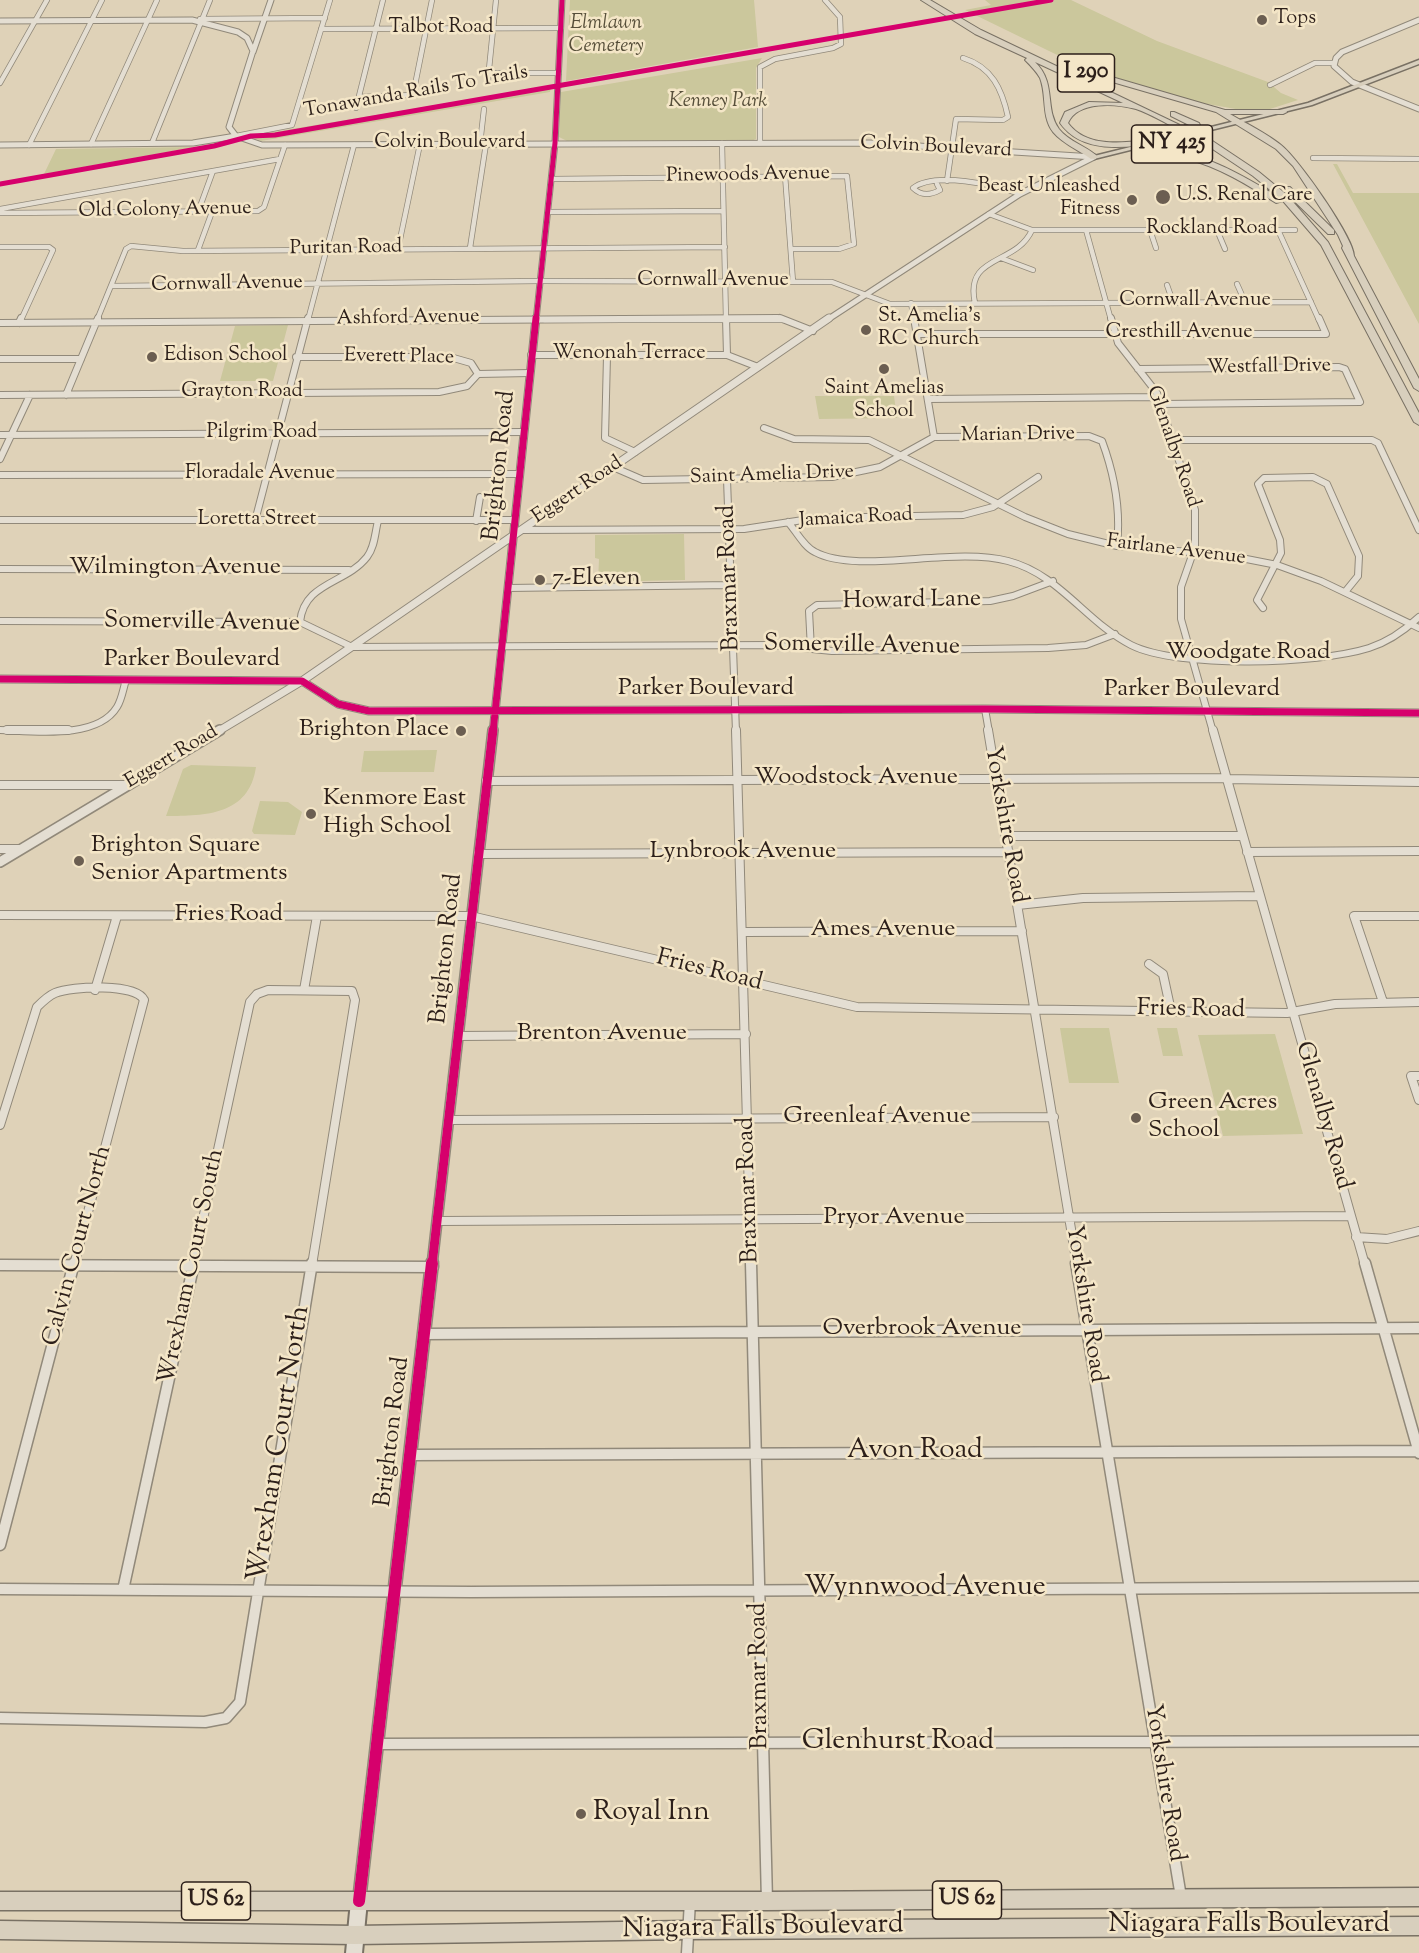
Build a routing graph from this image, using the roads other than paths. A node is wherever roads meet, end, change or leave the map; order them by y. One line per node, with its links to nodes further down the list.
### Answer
1 (47, 0): 21 (street)
2 (102, 0): 16 (street)
3 (157, 0): 17 (street)
4 (210, 0): 18 (street)
5 (271, 0): 15 (street)
6 (330, 0): 14 (street)
7 (383, 0): 25 (street)
8 (432, 0): 26 (street)
9 (496, 0): 22 (street)
10 (562, 0): 23 (street, Brighton Road)
11 (825, 0): 54 (street)
12 (925, 0): 29 (highway, I 290)
13 (942, 0): 34 (highway, I 290)
14 (325, 18): 15 (street); 24 (street)
15 (264, 19): 18 (street); 27 (street)
16 (92, 20): 17 (street); 21 (street); 55 (street)
17 (148, 20): 18 (street); 56 (street)
18 (202, 20): 28 (street); 51 (street)
19 (1419, 20): 33 (street)
20 (0, 21): 21 (street)
21 (35, 21): 37 (street)
22 (493, 28): 23 (street, Talbot Road); 26 (street, Talbot Road); 36 (street)
23 (561, 28): 36 (street, Brighton Road)
24 (321, 29): 25 (street, Talbot Road); 49 (street)
25 (376, 29): 26 (street, Talbot Road); 41 (street)
26 (426, 29): 41 (street)
27 (259, 35): 28 (street); 30 (street)
28 (247, 38): 30 (street)
29 (1007, 45): 47 (highway, I 290); 64 (highway)
30 (253, 52): 49 (street)
31 (963, 58): 62 (street)
32 (1419, 62): 39 (main road, NY 425)
33 (1334, 63): 38 (street); 39 (street)
34 (1074, 68): 42 (highway); 98 (highway, I 290)
35 (1419, 70): 40 (main road, NY 425)
36 (559, 73): 52 (street, Brighton Road)
37 (0, 83)
38 (1270, 85)
39 (1358, 86): 40 (street); 46 (main road, NY 425)
40 (1369, 90): 45 (street); 48 (main road, NY 425)
41 (359, 97): 43 (street)
42 (1207, 106): 46 (highway); 48 (highway)
43 (356, 108)
44 (484, 109): 58 (street)
45 (1419, 109)
46 (1283, 112): 48 (main road, NY 425)
47 (1163, 118): 50 (highway); 81 (highway, I 290, bridge)
48 (1245, 124): 50 (main road, NY 425); 63 (main road, NY 425); 98 (highway)
49 (236, 136): 51 (street); 60 (street, Colvin Boulevard)
50 (1157, 141): 64 (main road)
51 (153, 143): 56 (street)
52 (555, 143): 53 (street, Colvin Boulevard); 58 (street, Colvin Boulevard); 71 (street, Brighton Road)
53 (722, 143): 54 (street, Colvin Boulevard); 70 (street)
54 (760, 143): 62 (street, Colvin Boulevard)
55 (29, 144): 56 (street); 59 (street)
56 (91, 144)
57 (420, 144): 58 (street, Colvin Boulevard); 61 (street, Colvin Boulevard); 94 (street)
58 (483, 144): 91 (street)
59 (0, 145)
60 (285, 145): 61 (street, Colvin Boulevard); 66 (street, Old Colony Avenue)
61 (354, 145): 93 (street)
62 (952, 148): 64 (street, Colvin Boulevard); 72 (street)
63 (1128, 153): 64 (main road, NY 425); 81 (highway)
64 (1094, 157): 74 (street, Eggert Road)
65 (1313, 158): 67 (street)
66 (280, 159): 68 (street); 78 (street, Old Colony Avenue)
67 (1419, 159)
68 (213, 171): 75 (street); 77 (street)
69 (785, 175): 70 (street, Pinewoods Avenue); 95 (street); 95 (street, Pinewoods Avenue)
70 (723, 178): 71 (street, Pinewoods Avenue); 76 (street)
71 (551, 179): 79 (street, Brighton Road)
72 (947, 181): 73 (street); 74 (street)
73 (937, 184): 73 (street)
74 (1020, 194): 80 (street, Eggert Road)
75 (0, 211): 77 (street, Old Colony Avenue)
76 (723, 211): 79 (street); 90 (street)
77 (198, 212): 78 (street, Old Colony Avenue)
78 (212, 212): 97 (street)
79 (548, 212): 89 (street, Brighton Road)
80 (989, 214): 82 (street, Rockland Road); 108 (street, Eggert Road)
81 (1309, 223): 141 (highway, I 290)
82 (1032, 230): 83 (street, Rockland Road); 99 (street)
83 (1086, 230): 84 (street, Rockland Road); 114 (street, Glenalby Road)
84 (1150, 230): 85 (street, Rockland Road); 92 (street)
85 (1217, 230): 86 (street, Rockland Road); 96 (street)
86 (1278, 230): 87 (street, Rockland Road); 111 (street, Cresthill Avenue)
87 (1295, 230)
88 (0, 247): 118 (street)
89 (543, 247): 90 (street, Puritan Road); 91 (street, Puritan Road); 101 (street, Brighton Road)
90 (724, 247): 102 (street)
91 (470, 248): 94 (street, Puritan Road)
92 (1156, 248)
93 (326, 249): 94 (street, Puritan Road); 97 (street, Puritan Road); 104 (street)
94 (398, 249)
95 (791, 249): 103 (street)
96 (1225, 249)
97 (198, 250): 107 (street, Puritan Road)
98 (1350, 254): 134 (highway, I 290)
99 (1001, 258): 100 (street); 113 (street)
100 (1033, 270)
101 (540, 281): 102 (street, Cornwall Avenue); 104 (street, Cornwall Avenue); 115 (street, Brighton Road)
102 (726, 282): 103 (street, Cornwall Avenue); 116 (street)
103 (793, 282): 108 (street, Cornwall Avenue)
104 (316, 284): 107 (street, Cornwall Avenue); 117 (street)
105 (1238, 284): 110 (street)
106 (1167, 285): 109 (street)
107 (111, 286): 119 (street, Puritan Road)
108 (864, 294): 112 (street, Cornwall Avenue); 121 (street, Eggert Road)
109 (1173, 302): 110 (street, Cornwall Avenue); 114 (street, Cornwall Avenue)
110 (1245, 302): 111 (street, Cornwall Avenue)
111 (1311, 302): 123 (street, Cresthill Avenue)
112 (911, 303): 113 (street, Cornwall Avenue); 122 (street)
113 (975, 303): 114 (street, Cornwall Avenue)
114 (1107, 303): 123 (street, Glenalby Road)
115 (536, 317): 116 (street, Ashford Avenue); 117 (street, Ashford Avenue); 125 (street, Brighton Road)
116 (726, 318): 121 (street, Ashford Avenue); 124 (street)
117 (306, 320): 119 (street, Ashford Avenue); 127 (street)
118 (19, 322): 119 (street, Ashford Avenue); 120 (street, Ashford Avenue)
119 (96, 322): 129 (street, Puritan Road)
120 (0, 323)
121 (813, 331): 130 (street, Eggert Road)
122 (916, 334): 123 (street, Cresthill Avenue); 139 (street)
123 (1116, 334): 131 (street, Glenalby Road)
124 (727, 355): 126 (street, Wenonah Terrace); 130 (street)
125 (531, 356): 126 (street, Wenonah Terrace); 132 (street, Brighton Road)
126 (608, 356): 149 (street)
127 (296, 357): 133 (street, Everett Place); 135 (street)
128 (0, 359): 129 (street)
129 (81, 359): 136 (street, Puritan Road)
130 (758, 367): 149 (street, Eggert Road)
131 (1138, 369): 140 (street, Glenalby Road); 140 (street, Westfall Drive)
132 (530, 373): 133 (street, Everett Place); 143 (street, Brighton Road)
133 (478, 374): 135 (street, Grayton Road)
134 (1419, 388)
135 (286, 393): 136 (street, Grayton Road); 144 (street)
136 (66, 394): 138 (street, Grayton Road)
137 (0, 395): 138 (street, Grayton Road)
138 (30, 395): 146 (street)
139 (928, 399): 140 (street, Westfall Drive); 147 (street)
140 (1160, 400): 148 (street, Glenalby Road)
141 (1419, 422)
142 (764, 428): 150 (street, Fairlane Avenue)
143 (525, 432): 144 (street, Pilgrim Road); 153 (street, Brighton Road)
144 (277, 434): 146 (street, Pilgrim Road); 155 (street)
145 (0, 435): 146 (street, Pilgrim Road)
146 (11, 435): 151 (street)
147 (934, 437): 150 (street, Saint Amelia Drive); 170 (street, Marian Drive)
148 (1173, 440): 168 (street); 171 (street, Glenalby Road)
149 (635, 452): 152 (street, Eggert Road)
150 (900, 455): 157 (street, Saint Amelia Drive); 159 (street, Fairlane Avenue)
151 (0, 459)
152 (613, 467): 157 (street, Saint Amelia Drive); 167 (street, Eggert Road)
153 (519, 474): 155 (street, Floradale Avenue); 162 (street, Brighton Road)
154 (0, 475): 155 (street, Floradale Avenue)
155 (267, 475): 163 (street)
156 (1038, 477): 159 (street, Jamaica Road)
157 (727, 479): 166 (street, Braxmar Road)
158 (480, 497): 161 (street)
159 (998, 503): 165 (street, Jamaica Road); 170 (street, Fairlane Avenue)
160 (0, 520): 163 (street, Loretta Street)
161 (476, 520): 162 (street, Loretta Street); 164 (street, Loretta Street)
162 (515, 520): 169 (street, Brighton Road)
163 (255, 521): 164 (street, Loretta Street)
164 (378, 521): 174 (street)
165 (788, 522): 166 (street, Jamaica Road); 175 (street, Woodgate Road)
166 (730, 529): 167 (street, Jamaica Road); 176 (street, Braxmar Road)
167 (521, 530): 169 (street, Eggert Road)
168 (1419, 530)
169 (513, 535): 177 (street, Brighton Road); 187 (street, Eggert Road)
170 (1117, 546): 171 (street, Fairlane Avenue)
171 (1194, 553): 172 (street, Fairlane Avenue); 190 (street, Glenalby Road)
172 (1277, 565): 178 (street, Fairlane Avenue); 178 (street); 179 (street)
173 (0, 569): 174 (street, Wilmington Avenue)
174 (349, 570): 182 (street)
175 (1053, 581): 185 (street, Woodgate Road); 189 (street, Howard Lane)
176 (731, 585): 177 (street); 186 (street, Braxmar Road)
177 (508, 588): 188 (street, Brighton Road)
178 (1345, 592): 183 (street, Fairlane Avenue)
179 (1263, 608)
180 (1419, 617): 183 (street, Woodgate Road)
181 (0, 621): 182 (street, Somerville Avenue)
182 (300, 622): 187 (street, Somerville Avenue)
183 (1412, 624): 184 (street, Fairlane Avenue); 190 (street, Woodgate Road)
184 (1419, 628)
185 (1115, 634): 189 (street, Somerville Avenue); 190 (street, Woodgate Road)
186 (733, 645): 188 (street, Somerville Avenue); 189 (street, Somerville Avenue); 196 (street, Braxmar Road)
187 (352, 647): 188 (street, Somerville Avenue); 193 (street, Eggert Road)
188 (502, 648): 195 (street, Brighton Road)
189 (811, 649)
190 (1192, 657): 197 (street, Glenalby Road)
191 (0, 679): 192 (street, Parker Boulevard)
192 (126, 680): 193 (street, Parker Boulevard); 199 (street)
193 (302, 681): 195 (street, Parker Boulevard); 206 (street, Eggert Road)
194 (985, 709): 196 (street, Parker Boulevard); 197 (street, Parker Boulevard); 200 (street, Yorkshire Road)
195 (495, 710): 196 (street, Parker Boulevard); 203 (street, Brighton Road)
196 (735, 710): 202 (street, Braxmar Road)
197 (1206, 710): 198 (street, Parker Boulevard); 201 (street, Glenalby Road)
198 (1419, 713)
199 (0, 730)
200 (996, 779): 201 (street, Woodstock Avenue); 202 (street, Woodstock Avenue); 207 (street, Yorkshire Road)
201 (1226, 779): 204 (street, Woodstock Avenue); 208 (street, Glenalby Road)
202 (738, 780): 203 (street, Woodstock Avenue); 214 (street, Braxmar Road)
203 (486, 781): 215 (street, Brighton Road)
204 (1419, 782)
205 (0, 785): 206 (street)
206 (127, 785): 210 (street, Eggert Road)
207 (1006, 836): 208 (street); 212 (street, Yorkshire Road)
208 (1242, 836): 213 (street, Glenalby Road)
209 (0, 849): 210 (street)
210 (21, 849): 216 (street, Eggert Road)
211 (1419, 851): 213 (street)
212 (1009, 852): 214 (street, Lynbrook Avenue); 218 (street, Yorkshire Road)
213 (1247, 852): 217 (street, Glenalby Road)
214 (740, 853): 215 (street, Lynbrook Avenue); 225 (street, Braxmar Road)
215 (478, 854): 222 (street, Brighton Road)
216 (0, 862)
217 (1260, 896): 218 (street); 234 (street, Glenalby Road)
218 (1018, 905): 224 (street, Yorkshire Road)
219 (0, 915): 220 (street, Fries Road)
220 (117, 916): 221 (street, Fries Road); 228 (street)
221 (317, 916): 222 (street, Fries Road); 229 (street)
222 (471, 916): 227 (street, Fries Road); 236 (street, Brighton Road)
223 (1419, 916): 230 (street)
224 (1022, 931): 225 (street, Ames Avenue); 232 (street, Yorkshire Road)
225 (743, 932): 227 (street, Braxmar Road)
226 (1149, 964): 233 (street)
227 (744, 981): 232 (street, Fries Road); 235 (street, Braxmar Road)
228 (95, 990): 242 (street); 250 (street, Calvin Court North)
229 (304, 990): 251 (street, Wrexham Court South); 252 (street, Wrexham Court North)
230 (1383, 1002): 231 (street, Fries Road); 234 (street, Fries Road)
231 (1419, 1002)
232 (1035, 1010): 233 (street, Fries Road); 239 (street, Yorkshire Road)
233 (1171, 1011): 234 (street, Fries Road)
234 (1292, 1012): 243 (street, Glenalby Road)
235 (746, 1034): 236 (street, Brenton Avenue); 240 (street, Braxmar Road)
236 (458, 1036): 241 (street, Brighton Road)
237 (1419, 1076): 238 (street)
238 (1419, 1100)
239 (1054, 1117): 240 (street, Greenleaf Avenue); 244 (street, Yorkshire Road)
240 (748, 1118): 241 (street, Greenleaf Avenue); 245 (street, Braxmar Road)
241 (449, 1120): 246 (street, Brighton Road)
242 (0, 1125)
243 (1350, 1216): 244 (street, Pryor Avenue); 248 (street, Glenalby Road)
244 (1070, 1219): 245 (street, Pryor Avenue); 256 (street, Yorkshire Road)
245 (751, 1220): 246 (street, Pryor Avenue); 257 (street, Braxmar Road)
246 (438, 1221): 253 (street, Brighton Road)
247 (1419, 1231): 248 (street)
248 (1356, 1238): 255 (street, Glenalby Road)
249 (0, 1265): 250 (street)
250 (74, 1266): 251 (street); 263 (street, Calvin Court North)
251 (193, 1266): 252 (street); 267 (street, Wrexham Court South)
252 (311, 1267): 253 (street); 269 (street, Wrexham Court North)
253 (433, 1267): 258 (street, Brighton Road)
254 (1419, 1328): 255 (street, Overbrook Avenue)
255 (1383, 1329): 256 (street, Overbrook Avenue); 260 (street, Glenalby Road)
256 (1088, 1330): 257 (street, Overbrook Avenue); 259 (street, Yorkshire Road)
257 (754, 1331): 258 (street, Overbrook Avenue); 261 (street, Braxmar Road)
258 (425, 1334): 262 (street, Brighton Road)
259 (1107, 1451): 260 (street, Avon Road); 261 (street, Avon Road); 265 (street, Yorkshire Road)
260 (1419, 1452)
261 (758, 1453): 262 (street, Avon Road); 268 (street, Braxmar Road)
262 (412, 1455): 270 (street, Brighton Road)
263 (0, 1545)
264 (1419, 1587): 265 (street, Wynnwood Avenue)
265 (1131, 1588): 268 (street, Wynnwood Avenue); 272 (street, Yorkshire Road)
266 (0, 1589): 267 (street, Wynnwood Avenue)
267 (123, 1590): 269 (street, Wynnwood Avenue)
268 (759, 1590): 270 (street, Wynnwood Avenue); 274 (street, Braxmar Road)
269 (257, 1591): 270 (street, Wynnwood Avenue); 271 (street, Wrexham Court North)
270 (395, 1592): 275 (street, Brighton Road)
271 (0, 1718)
272 (1157, 1741): 273 (street, Glenhurst Road); 274 (street, Glenhurst Road); 278 (street, Yorkshire Road)
273 (1419, 1741)
274 (763, 1743): 275 (street, Glenhurst Road); 281 (street, Braxmar Road)
275 (378, 1744): 280 (street, Brighton Road)
276 (1419, 1897): 278 (main road, Niagara Falls Boulevard / US 62)
277 (690, 1899): 280 (main road, Niagara Falls Boulevard / US 62); 281 (main road, Niagara Falls Boulevard / US 62); 284 (street)
278 (1182, 1899): 281 (main road, Niagara Falls Boulevard / US 62)
279 (0, 1900): 280 (main road, Niagara Falls Boulevard / US 62)
280 (359, 1901): 285 (main road)
281 (767, 1901)
282 (1419, 1926): 284 (main road, Niagara Falls Boulevard / US 62)
283 (0, 1930): 285 (main road, Niagara Falls Boulevard / US 62)
284 (688, 1930): 285 (main road, Niagara Falls Boulevard / US 62); 286 (street)
285 (354, 1944)
286 (687, 1953)

